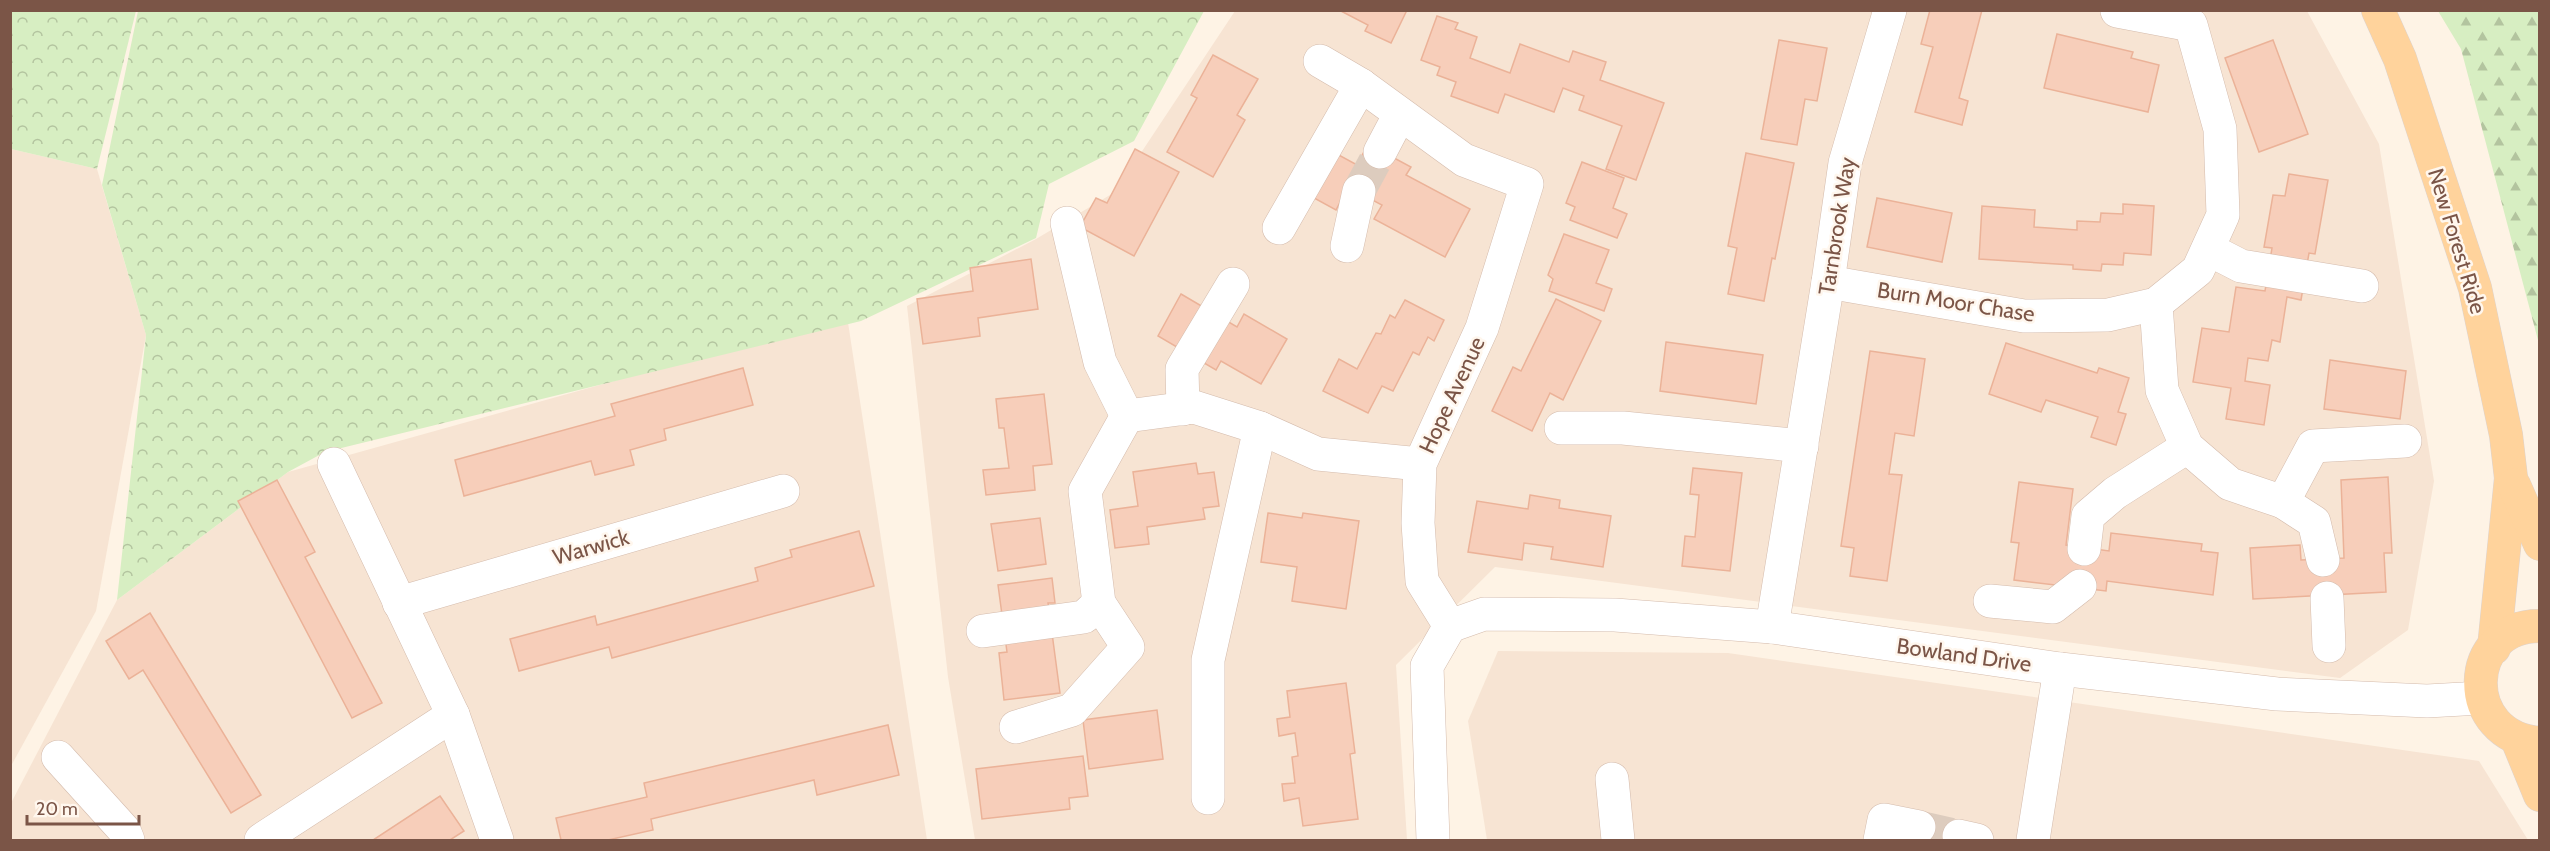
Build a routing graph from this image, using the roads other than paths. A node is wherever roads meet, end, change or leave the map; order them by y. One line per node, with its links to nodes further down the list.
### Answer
1 (1890, 10): 13 (street, Tarnbrook Way)
2 (2378, 10): 26 (main road, New Forest Ride)
3 (2117, 11): 12 (street, Burn Moor Chase)
4 (1320, 61): 5 (street, Hope Avenue)
5 (1361, 85): 6 (street, Hope Avenue); 10 (street)
6 (1400, 114): 7 (street); 25 (street, Hope Avenue)
7 (1380, 152)
8 (1359, 190): 11 (street)
9 (1067, 223): 18 (street)
10 (1279, 228)
11 (1347, 246)
12 (2208, 249): 15 (street); 16 (street, Burn Moor Chase)
13 (1828, 282): 16 (street, Burn Moor Chase); 22 (street, Tarnbrook Way)
14 (1233, 284): 17 (street)
15 (2362, 286)
16 (2156, 304): 23 (street)
17 (1183, 409): 18 (street); 19 (street)
18 (1127, 416): 36 (street)
19 (1260, 428): 25 (street); 51 (street)
20 (1562, 428): 22 (street)
21 (2404, 441): 28 (street)
22 (1802, 446): 39 (street, Tarnbrook Way)
23 (2187, 447): 28 (street); 30 (street)
24 (334, 464): 35 (street)
25 (1420, 464): 37 (street, Hope Avenue)
26 (2511, 478): 29 (main road, New Forest Ride); 42 (main road, New Forest Ride)
27 (783, 491): 35 (street, Warwick)
28 (2283, 502): 31 (street)
29 (2540, 544)
30 (2084, 549)
31 (2323, 560)
32 (2080, 586): 34 (street)
33 (2327, 598): 41 (street)
34 (1990, 601)
35 (399, 603): 45 (street)
36 (1099, 603): 40 (street); 46 (street)
37 (1450, 626): 39 (street, Bowland Drive); 56 (street)
38 (2540, 626): 42 (main road)
39 (1772, 627): 43 (street, Bowland Drive)
40 (983, 631)
41 (2329, 646)
42 (2494, 648): 44 (main road)
43 (2060, 669): 44 (street, Bowland Drive); 59 (street)
44 (2481, 698): 47 (main road)
45 (453, 716): 54 (street); 55 (street)
46 (1016, 727)
47 (2528, 741): 50 (main road)
48 (58, 757): 53 (street)
49 (1612, 779): 57 (street)
50 (2540, 795)
51 (1208, 798)
52 (1919, 827): 58 (street)
53 (128, 840)
54 (261, 840)
55 (497, 840)
56 (1433, 840)
57 (1618, 840)
58 (1880, 840)
59 (2033, 840)

